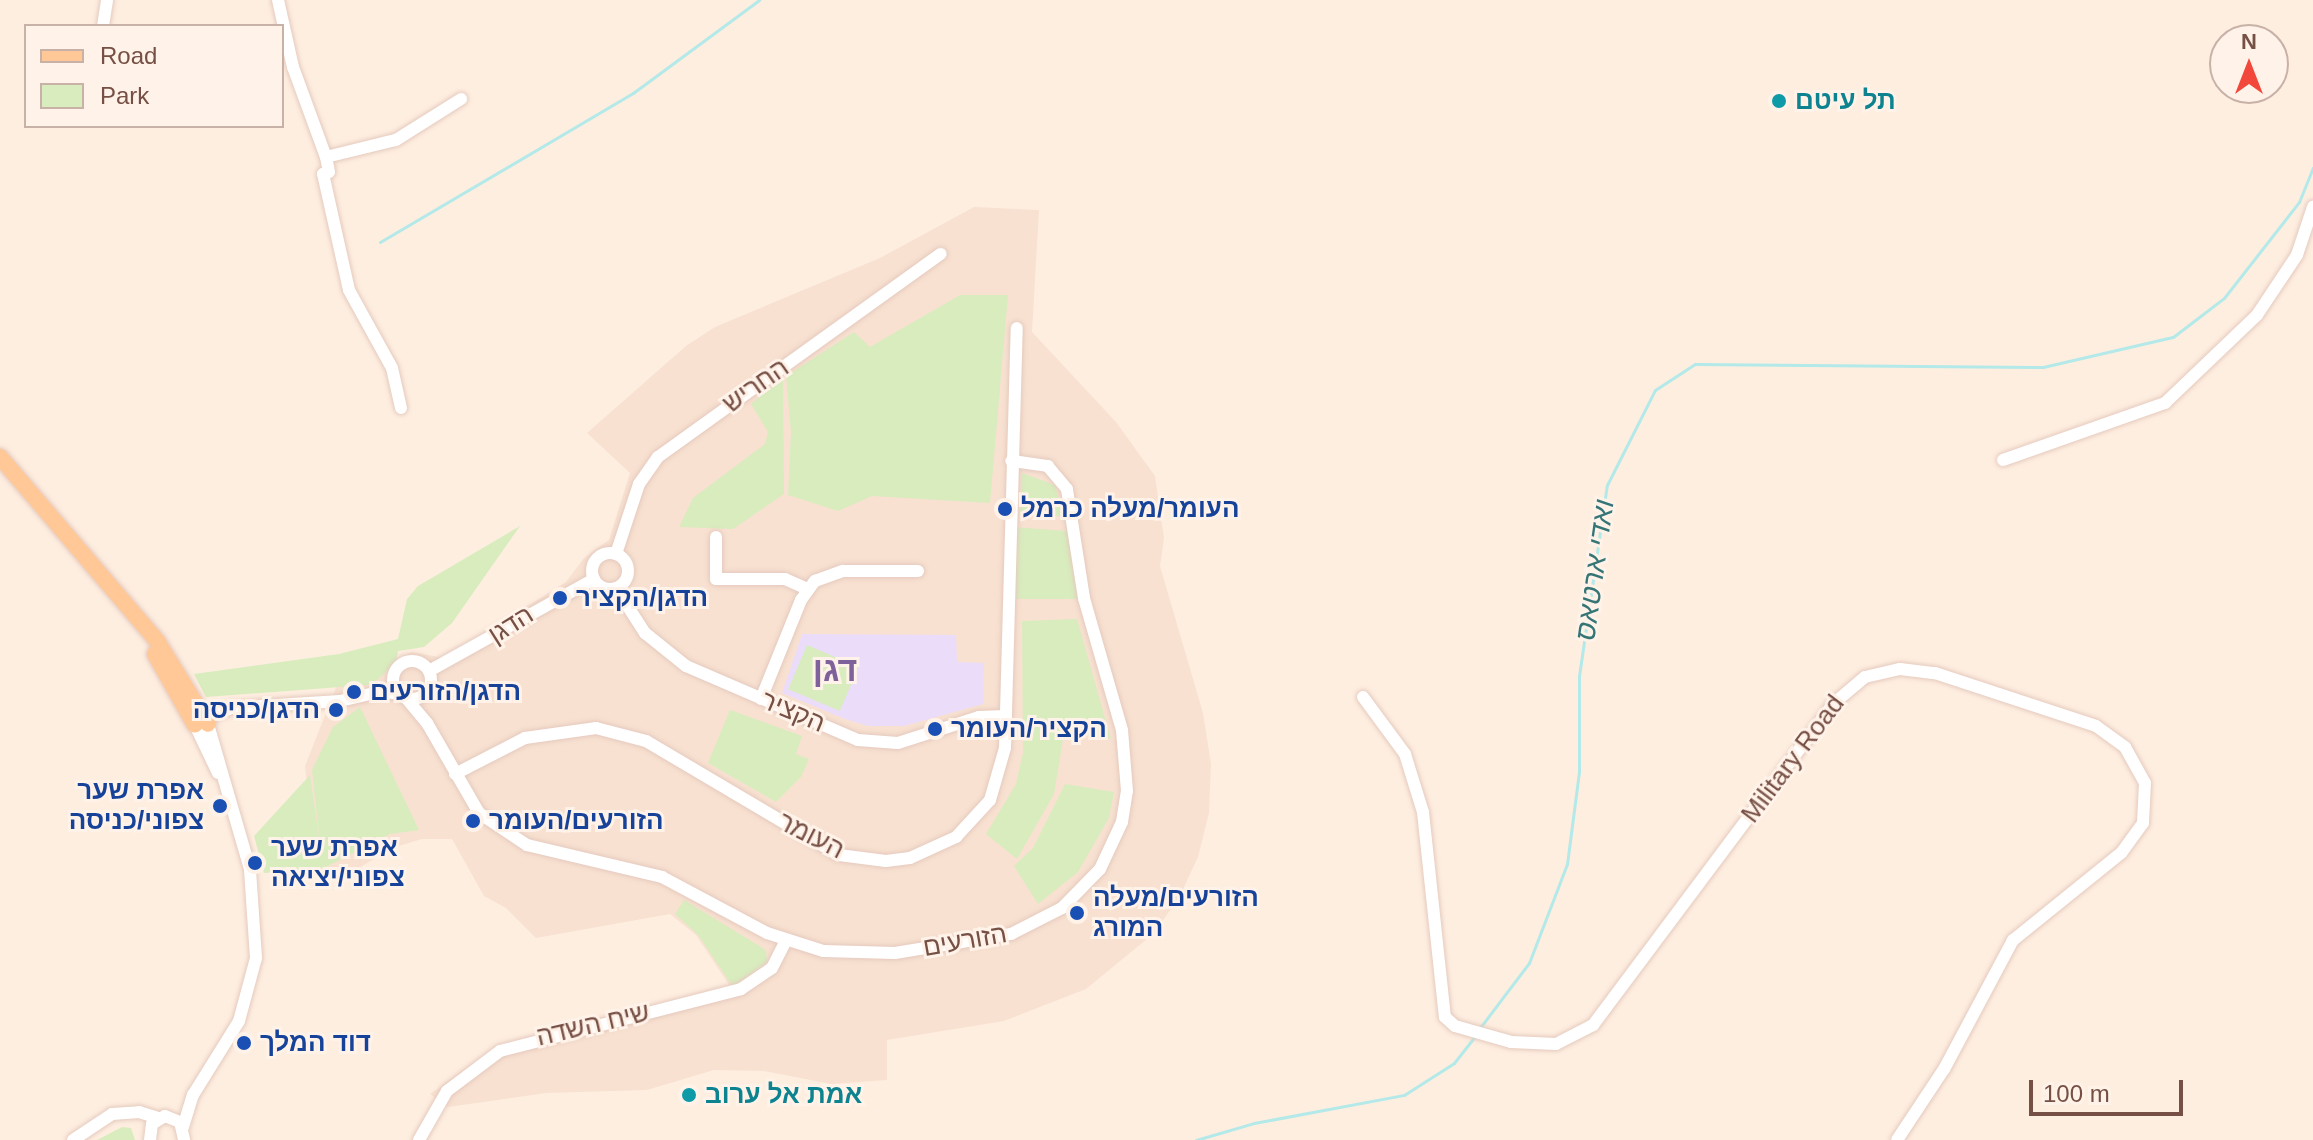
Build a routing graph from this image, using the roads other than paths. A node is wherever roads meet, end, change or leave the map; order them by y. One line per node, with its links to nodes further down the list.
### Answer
1 (107, 0): 3 (street)
2 (278, 0): 4 (street)
3 (103, 24)
4 (283, 24)
5 (284, 27): 7 (street)
6 (461, 99): 7 (street)
7 (326, 157): 11 (street)
8 (2313, 207): 13 (street)
9 (941, 254): 16 (street, החריש)
10 (1017, 328): 14 (street, העומר)
11 (401, 408)
12 (0, 457): 29 (main road)
13 (2003, 460)
14 (1011, 461): 28 (street, העומר); 32 (street, הזורעים)
15 (716, 537): 20 (street)
16 (616, 554): 18 (street); 19 (street)
17 (918, 571): 20 (street)
18 (594, 579): 19 (street); 22 (street, הדגן)
19 (616, 588): 27 (street, הקציר)
20 (807, 589): 27 (street)
21 (395, 671): 22 (street); 24 (street); 25 (street)
22 (429, 671): 23 (street)
23 (429, 689): 25 (street); 30 (street)
24 (372, 693): 25 (street); 29 (street)
25 (402, 696): 30 (street, הזורעים)
26 (1363, 697): 40 (street, Military Road)
27 (761, 699): 28 (street, הקציר)
28 (1006, 716): 31 (street, העומר)
29 (202, 722): 33 (street)
30 (429, 726): 31 (street, הזורעים)
31 (455, 774): 32 (street, הזורעים)
32 (786, 941): 39 (street, שיח השדה)
33 (193, 1095): 35 (street); 36 (street)
34 (131, 1112): 35 (street); 37 (street); 38 (street)
35 (162, 1117): 36 (street); 37 (street)
36 (183, 1133)
37 (149, 1138)
38 (73, 1140)
39 (419, 1140)
40 (1897, 1140)

